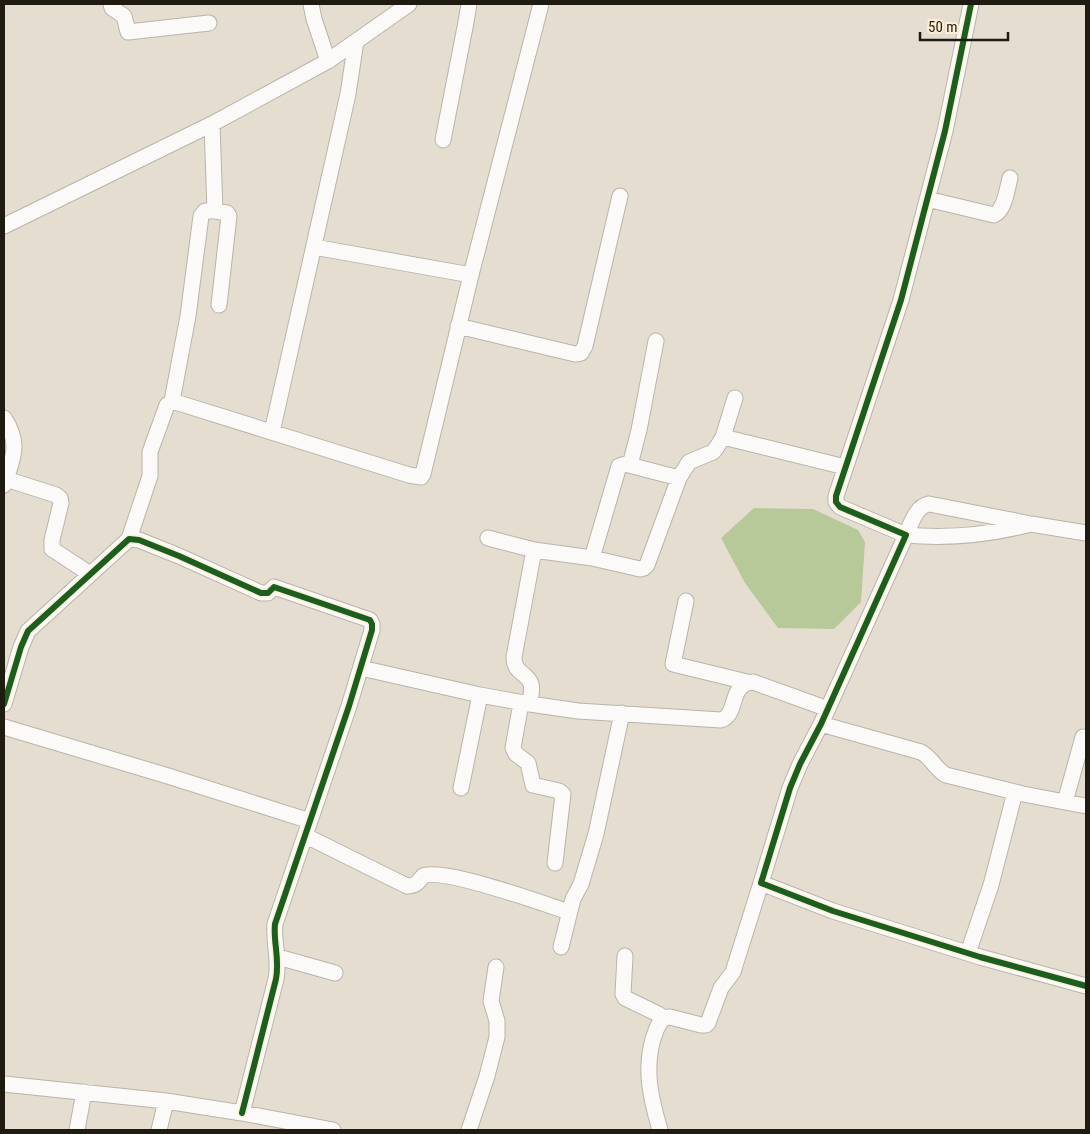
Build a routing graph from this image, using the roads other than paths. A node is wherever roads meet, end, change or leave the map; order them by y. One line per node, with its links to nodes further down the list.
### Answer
1 (112, 4): 7 (street)
2 (311, 4): 9 (street)
3 (408, 4): 8 (street)
4 (468, 4): 11 (street)
5 (541, 4): 18 (street)
6 (971, 4): 14 (street)
7 (209, 23)
8 (356, 41): 9 (street); 17 (street)
9 (328, 61): 10 (street)
10 (212, 124): 15 (street); 16 (street)
11 (443, 140)
12 (1010, 178): 14 (street)
13 (620, 196): 20 (street)
14 (927, 199): 28 (street)
15 (215, 211): 19 (street); 23 (street)
16 (4, 226)
17 (314, 247): 18 (street); 25 (street)
18 (471, 275): 20 (street)
19 (219, 305)
20 (458, 326): 25 (street)
21 (656, 341): 27 (street)
22 (735, 398): 26 (street)
23 (172, 401): 25 (street); 35 (street)
24 (4, 418): 30 (street)
25 (272, 432)
26 (723, 437): 28 (street); 29 (street)
27 (630, 465): 29 (street); 37 (street)
28 (845, 466): 33 (street)
29 (679, 478): 37 (street)
30 (5, 482): 38 (street)
31 (1031, 524): 32 (street); 33 (street); 33 (street)
32 (1086, 533)
33 (906, 535): 45 (street)
34 (488, 538): 36 (street)
35 (129, 539): 38 (street); 40 (street)
36 (534, 550): 37 (street); 44 (street)
37 (592, 558)
38 (90, 574): 43 (street)
39 (686, 601): 41 (street)
40 (361, 668): 42 (street); 54 (street)
41 (747, 682): 45 (street); 46 (street)
42 (480, 695): 44 (street); 50 (street)
43 (4, 704)
44 (526, 704): 46 (street); 56 (street)
45 (828, 709): 47 (street)
46 (622, 712): 58 (street)
47 (821, 724): 51 (street); 57 (street)
48 (4, 727): 54 (street)
49 (1084, 737): 52 (street)
50 (462, 788)
51 (1015, 792): 52 (street); 60 (street)
52 (1065, 802): 53 (street)
53 (1086, 806)
54 (310, 822): 55 (street)
55 (306, 836): 58 (street); 62 (street)
56 (555, 863)
57 (761, 883): 60 (street); 66 (street)
58 (569, 912): 59 (street)
59 (561, 947)
60 (968, 953): 65 (street)
61 (625, 956): 66 (street)
62 (278, 957): 64 (street); 70 (street)
63 (496, 967): 74 (street)
64 (334, 973)
65 (1086, 986)
66 (664, 1018): 75 (street)
67 (4, 1084): 68 (street)
68 (84, 1092): 69 (street); 71 (street)
69 (166, 1101): 70 (street); 72 (street)
70 (242, 1113): 73 (street)
71 (77, 1130)
72 (160, 1130)
73 (333, 1130)
74 (470, 1130)
75 (660, 1130)

